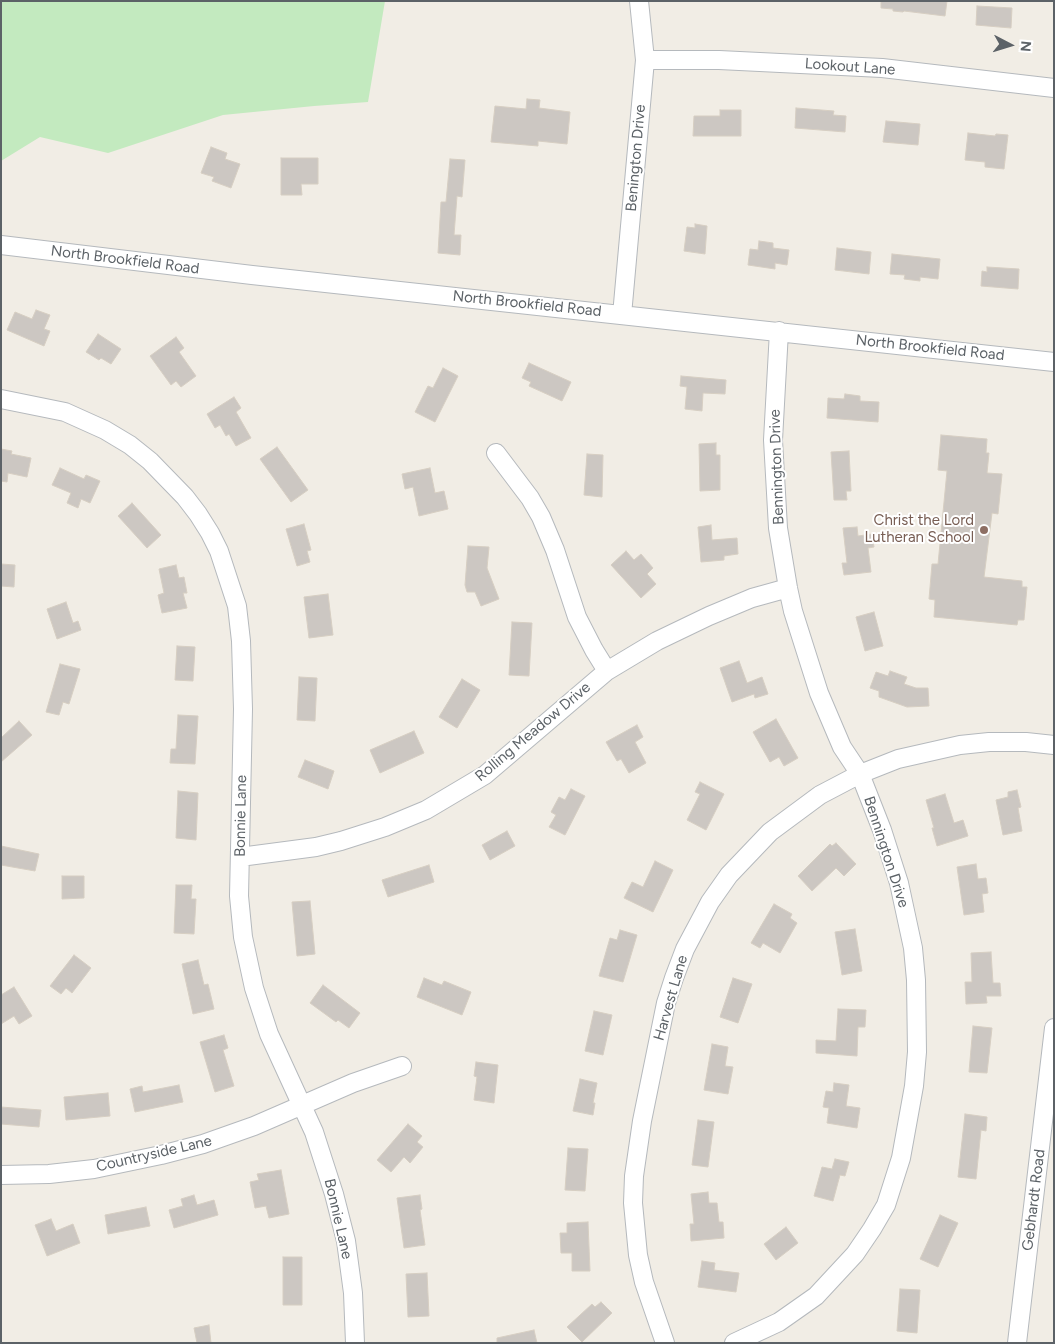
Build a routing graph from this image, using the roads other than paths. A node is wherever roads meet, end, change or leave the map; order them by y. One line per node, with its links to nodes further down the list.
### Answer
1 (639, 1): 2 (street, Benington Drive)
2 (644, 60): 3 (street, Lookout Lane); 5 (street, Benington Drive)
3 (1054, 88)
4 (1, 245): 5 (street, North Brookfield Road)
5 (622, 315): 6 (street, North Brookfield Road)
6 (779, 331): 7 (street, North Brookfield Road); 10 (street, Bennington Drive)
7 (1054, 362)
8 (1, 399): 14 (street, Bonnie Lane)
9 (496, 453): 11 (street)
10 (788, 588): 11 (street, Rolling Meadow Drive); 13 (street, Bennington Drive)
11 (607, 671): 14 (street, Rolling Meadow Drive)
12 (1054, 745): 13 (street, Harvest Lane)
13 (860, 774): 20 (street, Harvest Lane); 21 (street, Bennington Drive)
14 (240, 857): 17 (street, Bonnie Lane)
15 (1054, 1028): 22 (street, Gebhardt Road)
16 (402, 1066): 17 (street, Countryside Lane)
17 (302, 1106): 18 (street, Countryside Lane); 19 (street, Bonnie Lane)
18 (1, 1175)
19 (354, 1343)
20 (664, 1343)
21 (734, 1343)
22 (1017, 1343)

